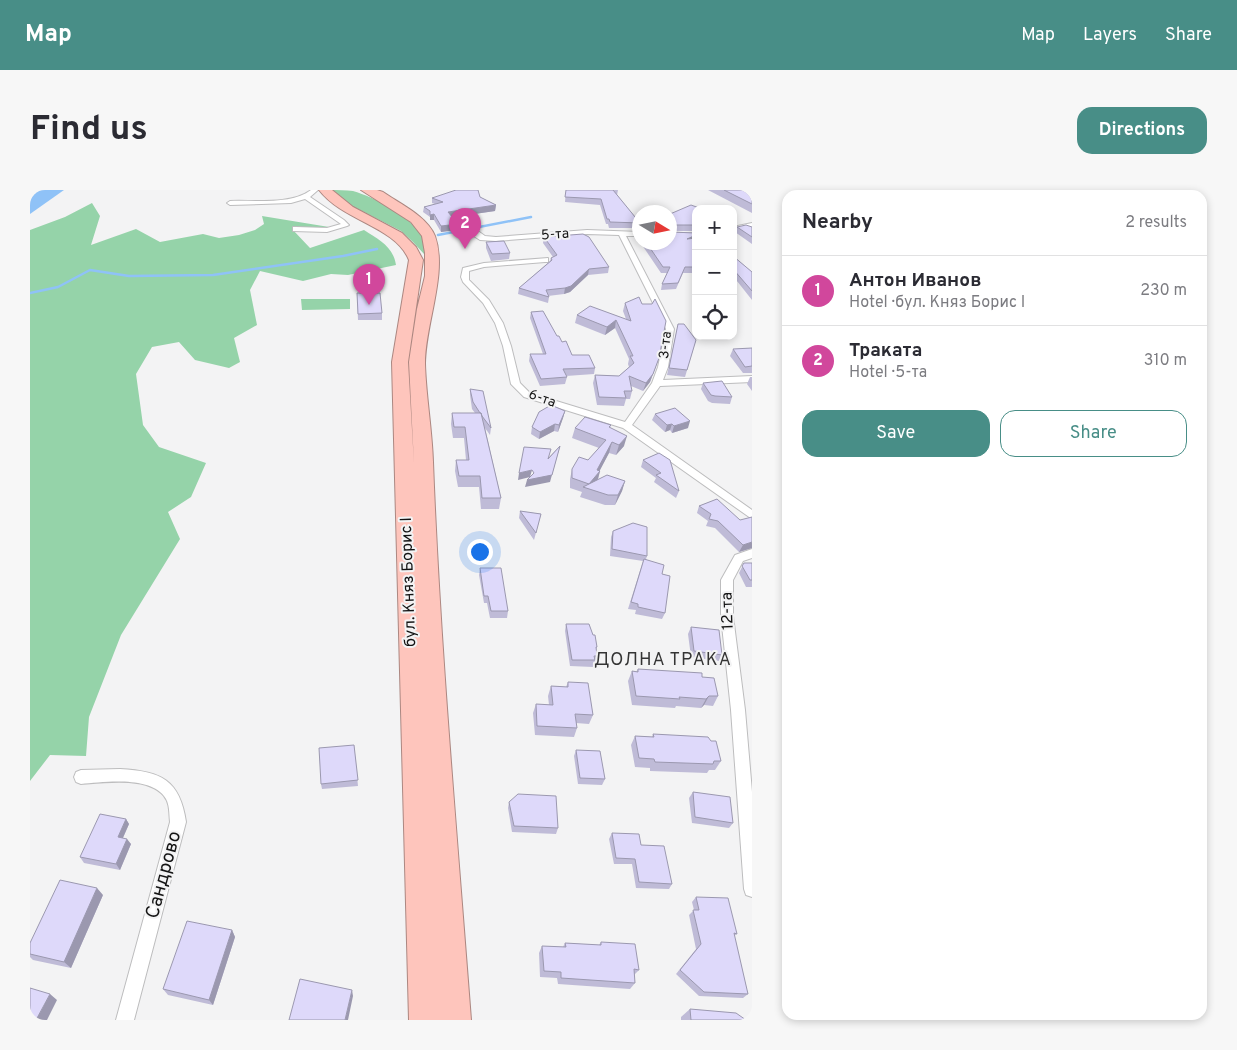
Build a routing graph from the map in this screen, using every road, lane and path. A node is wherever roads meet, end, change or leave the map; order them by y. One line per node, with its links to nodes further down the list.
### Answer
1 (367, 190): 20 (highway, бул. Княз Борис I)
2 (318, 192): 3 (street); 6 (street); 19 (highway, бул. Княз Борис I)
3 (230, 204)
4 (752, 225): 5 (street)
5 (737, 228)
6 (296, 229)
7 (472, 231): 8 (street, 5-та)
8 (622, 234): 9 (street, 5-та); 12 (street, 3-та)
9 (632, 234)
10 (545, 260): 13 (street, 6-та)
11 (752, 379): 12 (street)
12 (657, 384): 13 (street, 3-та)
13 (627, 426): 14 (street, 6-та)
14 (752, 515)
15 (752, 553): 17 (street, 12-та)
16 (82, 777): 18 (street, Сандрово)
17 (752, 889)
18 (125, 1020)
19 (426, 1020)
20 (454, 1020)

